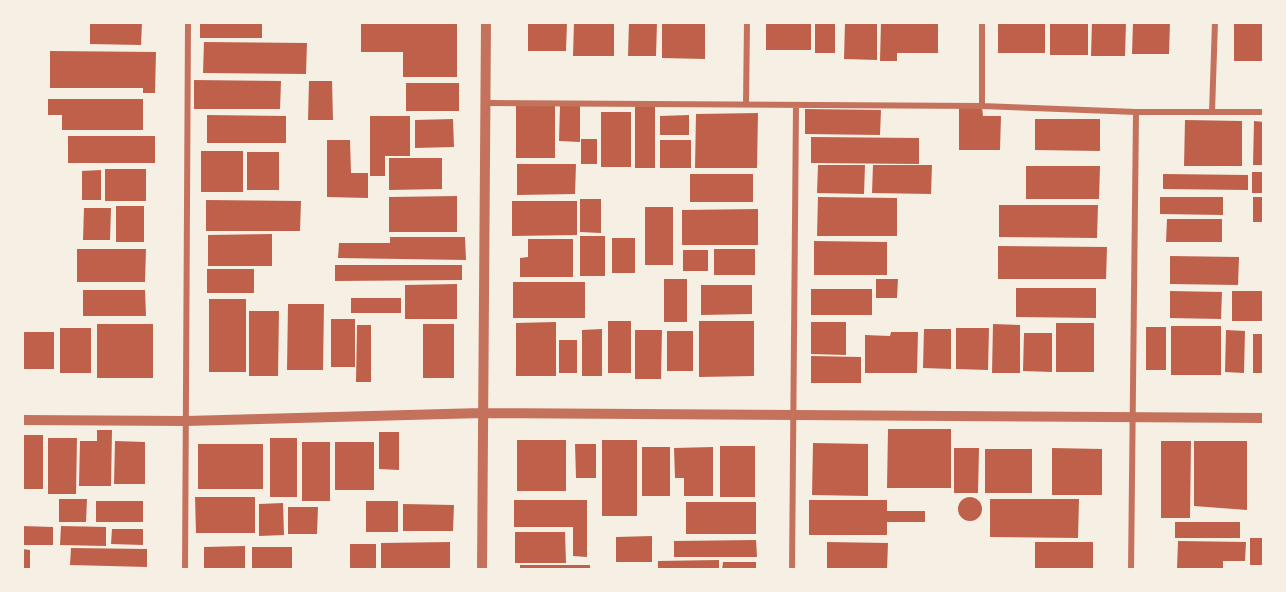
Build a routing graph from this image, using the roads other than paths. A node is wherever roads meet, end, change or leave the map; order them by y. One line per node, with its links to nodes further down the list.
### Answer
1 (188, 22): 18 (street)
2 (486, 22): 6 (street)
3 (747, 22): 7 (street)
4 (982, 22): 9 (street)
5 (1215, 22): 11 (street)
6 (485, 103): 7 (street); 13 (street)
7 (746, 104): 8 (street)
8 (796, 105): 9 (street); 14 (street)
9 (982, 106): 10 (street)
10 (1136, 112): 11 (street); 15 (street)
11 (1212, 112): 12 (street)
12 (1263, 112)
13 (482, 413): 14 (street); 18 (street); 20 (street)
14 (793, 414): 15 (street); 21 (street)
15 (1133, 417): 16 (street); 22 (street)
16 (1263, 418)
17 (22, 420): 18 (street)
18 (186, 421): 19 (street)
19 (185, 570)
20 (482, 570)
21 (792, 570)
22 (1131, 570)

